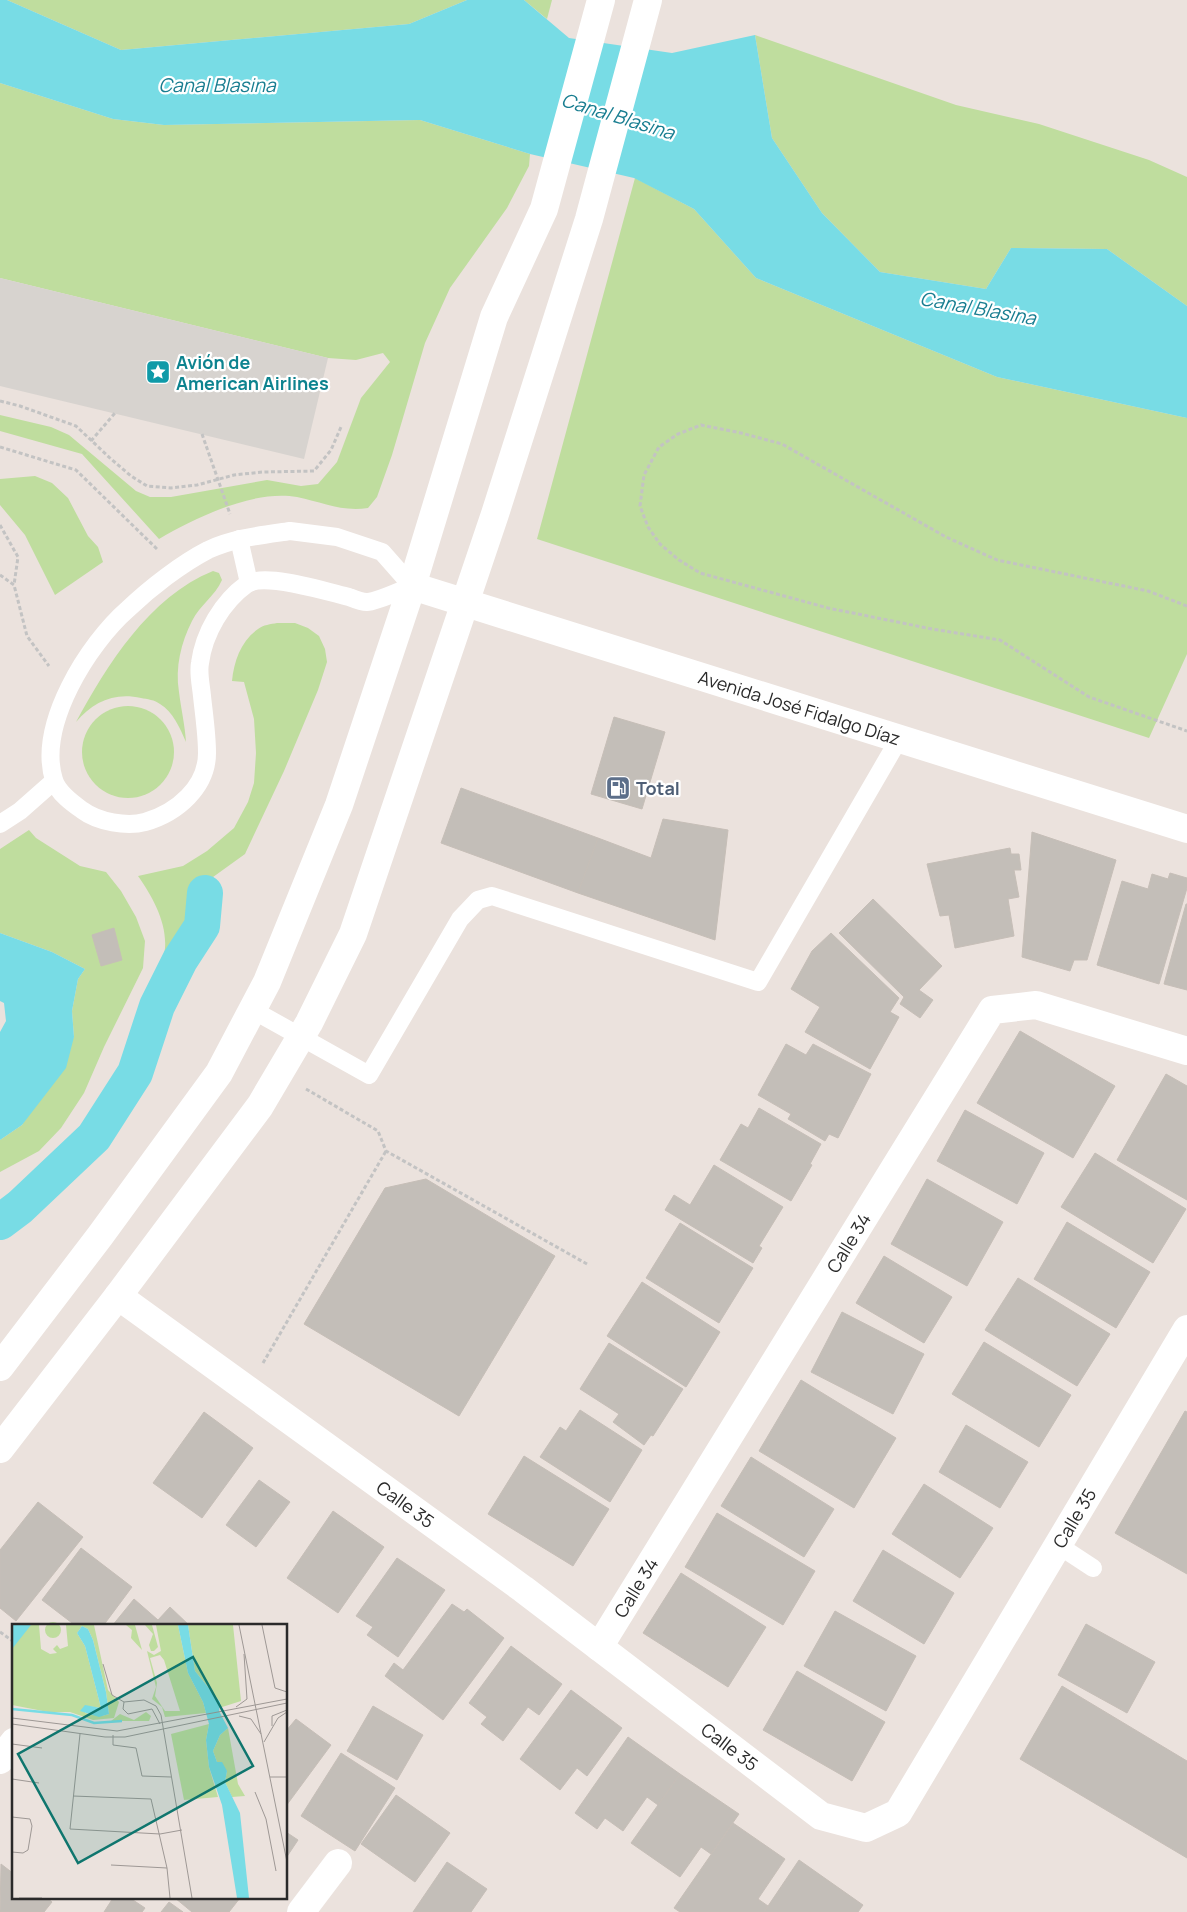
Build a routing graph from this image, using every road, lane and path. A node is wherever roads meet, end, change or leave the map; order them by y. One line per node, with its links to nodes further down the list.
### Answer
1 (601, 0): 16 (street)
2 (646, 6): 17 (street)
3 (0, 401): 7 (path)
4 (115, 413): 7 (path)
5 (341, 427): 9 (path)
6 (202, 434): 9 (path)
7 (91, 441): 9 (path)
8 (0, 448): 12 (path)
9 (217, 479): 11 (path)
10 (0, 525): 15 (path)
11 (239, 539): 12 (lane); 14 (lane); 16 (lane)
12 (178, 569): 19 (lane)
13 (0, 575): 15 (path)
14 (249, 582): 16 (lane); 22 (lane)
15 (14, 585): 19 (path)
16 (412, 586): 17 (street, Avenida José Fidalgo Díaz); 25 (street)
17 (464, 604): 21 (street, Avenida José Fidalgo Díaz); 26 (street)
18 (1187, 606): 20 (path)
19 (68, 691): 22 (lane)
20 (1187, 731)
21 (898, 739): 24 (street, Avenida José Fidalgo Díaz); 26 (lane)
22 (54, 781): 23 (lane)
23 (0, 824)
24 (1187, 828)
25 (253, 1010): 26 (lane); 33 (street)
26 (301, 1036): 28 (street)
27 (1187, 1051): 40 (street, Calle 34)
28 (279, 1073): 29 (path); 31 (street)
29 (386, 1151): 30 (path); 34 (path)
30 (588, 1264)
31 (118, 1296): 34 (street, Calle 35); 35 (street)
32 (1187, 1329): 36 (street, Calle 35)
33 (0, 1367)
34 (248, 1390): 40 (street, Calle 35)
35 (0, 1449)
36 (1058, 1545): 37 (lane); 40 (street, Calle 35)
37 (1093, 1568)
38 (0, 1632): 39 (path)
39 (12, 1641)
40 (599, 1647)
41 (12, 1745): 42 (street)
42 (0, 1760)
43 (338, 1864): 44 (street)
44 (301, 1912)

